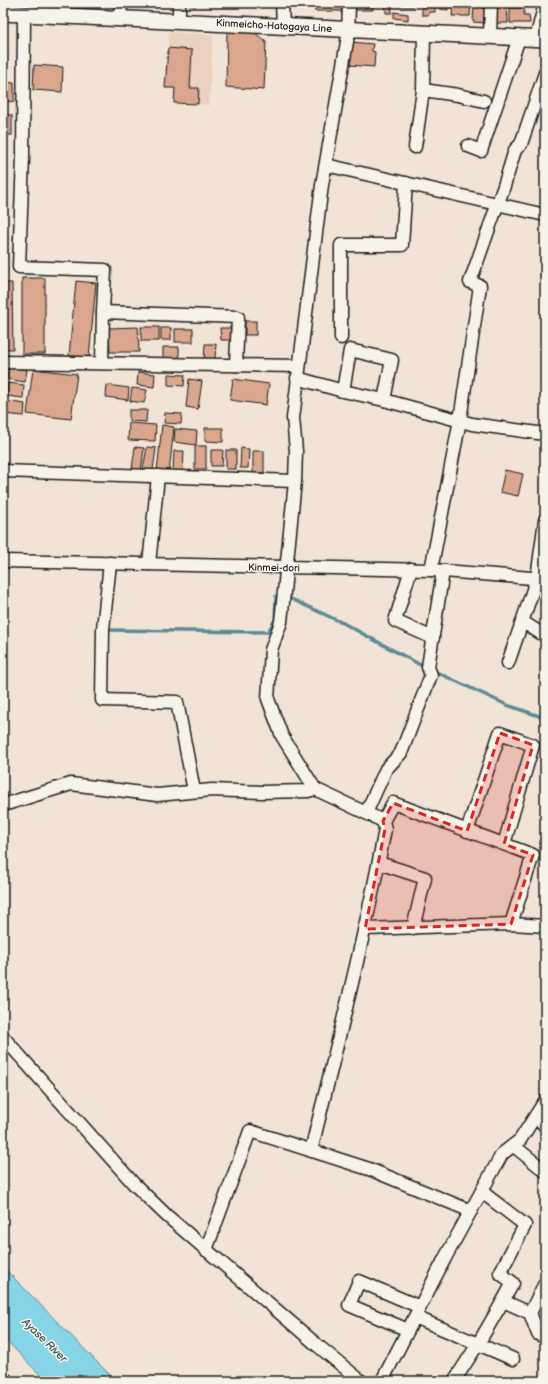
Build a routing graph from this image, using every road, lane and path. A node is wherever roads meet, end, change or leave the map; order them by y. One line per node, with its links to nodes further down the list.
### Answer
1 (121, 3): 9 (street)
2 (179, 3): 10 (street)
3 (282, 3): 11 (street)
4 (348, 3): 12 (street)
5 (491, 3): 14 (street)
6 (545, 3): 16 (street)
7 (3, 13): 8 (main road, Kinmeicho-Hatogaya Line)
8 (24, 14): 9 (main road, Kinmeicho-Hatogaya Line); 26 (street)
9 (120, 18): 10 (main road, Kinmeicho-Hatogaya Line)
10 (179, 21): 11 (main road, Kinmeicho-Hatogaya Line)
11 (283, 26): 12 (main road, Kinmeicho-Hatogaya Line)
12 (349, 29): 13 (main road, Kinmeicho-Hatogaya Line); 22 (street)
13 (424, 33): 14 (main road, Kinmeicho-Hatogaya Line); 18 (street)
14 (490, 36): 15 (main road, Kinmeicho-Hatogaya Line)
15 (519, 38): 16 (main road, Kinmeicho-Hatogaya Line); 20 (street)
16 (540, 39)
17 (545, 73): 24 (street)
18 (423, 90): 19 (street); 21 (street)
19 (484, 101)
20 (468, 146)
21 (415, 147)
22 (326, 165): 23 (street); 31 (street)
23 (406, 183): 24 (street); 27 (street)
24 (497, 204): 25 (street); 35 (street)
25 (545, 215)
26 (103, 312): 29 (street); 30 (street)
27 (341, 338)
28 (3, 362): 29 (street)
29 (102, 363): 30 (street)
30 (236, 365): 31 (street)
31 (299, 366): 32 (street)
32 (298, 378): 33 (street); 39 (street)
33 (343, 391): 34 (street); 34 (street)
34 (384, 400): 35 (street)
35 (460, 420): 36 (street); 46 (street)
36 (545, 434)
37 (3, 471): 38 (street)
38 (158, 476): 39 (street); 43 (street)
39 (295, 481): 44 (street)
40 (545, 520): 48 (street)
41 (3, 561): 42 (street, Kinmei-dori)
42 (110, 563): 43 (street, Kinmei-dori); 54 (street)
43 (149, 564): 44 (street, Kinmei-dori)
44 (286, 567): 45 (street, Kinmei-dori); 53 (street)
45 (411, 569): 46 (street, Kinmei-dori); 51 (street)
46 (431, 570): 47 (street, Kinmei-dori)
47 (443, 571): 48 (street, Kinmei-dori); 51 (street)
48 (541, 578): 49 (street)
49 (523, 622): 50 (street); 52 (street)
50 (545, 636)
51 (432, 638): 56 (street)
52 (508, 663)
53 (315, 789): 54 (street); 56 (street)
54 (194, 791): 55 (street)
55 (3, 805)
56 (366, 812): 57 (street)
57 (383, 820): 58 (street); 60 (street)
58 (467, 831): 59 (street); 59 (street)
59 (504, 844): 61 (street)
60 (379, 863): 63 (street); 64 (street)
61 (511, 924): 62 (street); 63 (street)
62 (545, 926)
63 (413, 928): 64 (street)
64 (365, 929): 70 (street)
65 (3, 1037): 74 (street)
66 (545, 1101): 67 (street)
67 (536, 1115): 68 (street); 69 (street)
68 (545, 1126)
69 (514, 1146): 71 (street); 72 (street)
70 (311, 1151): 73 (street); 74 (street)
71 (545, 1171)
72 (482, 1192): 73 (street); 76 (street)
73 (471, 1211): 77 (street)
74 (206, 1250): 85 (street)
75 (545, 1283): 78 (street)
76 (503, 1301): 78 (street); 81 (street)
77 (417, 1312): 79 (street); 79 (street); 81 (street)
78 (530, 1313): 80 (street)
79 (408, 1330): 86 (street)
80 (545, 1337)
81 (478, 1344): 82 (street); 87 (street)
82 (513, 1359)
83 (3, 1377): 84 (street)
84 (7, 1381)
85 (361, 1381)
86 (382, 1381)
87 (454, 1381)

